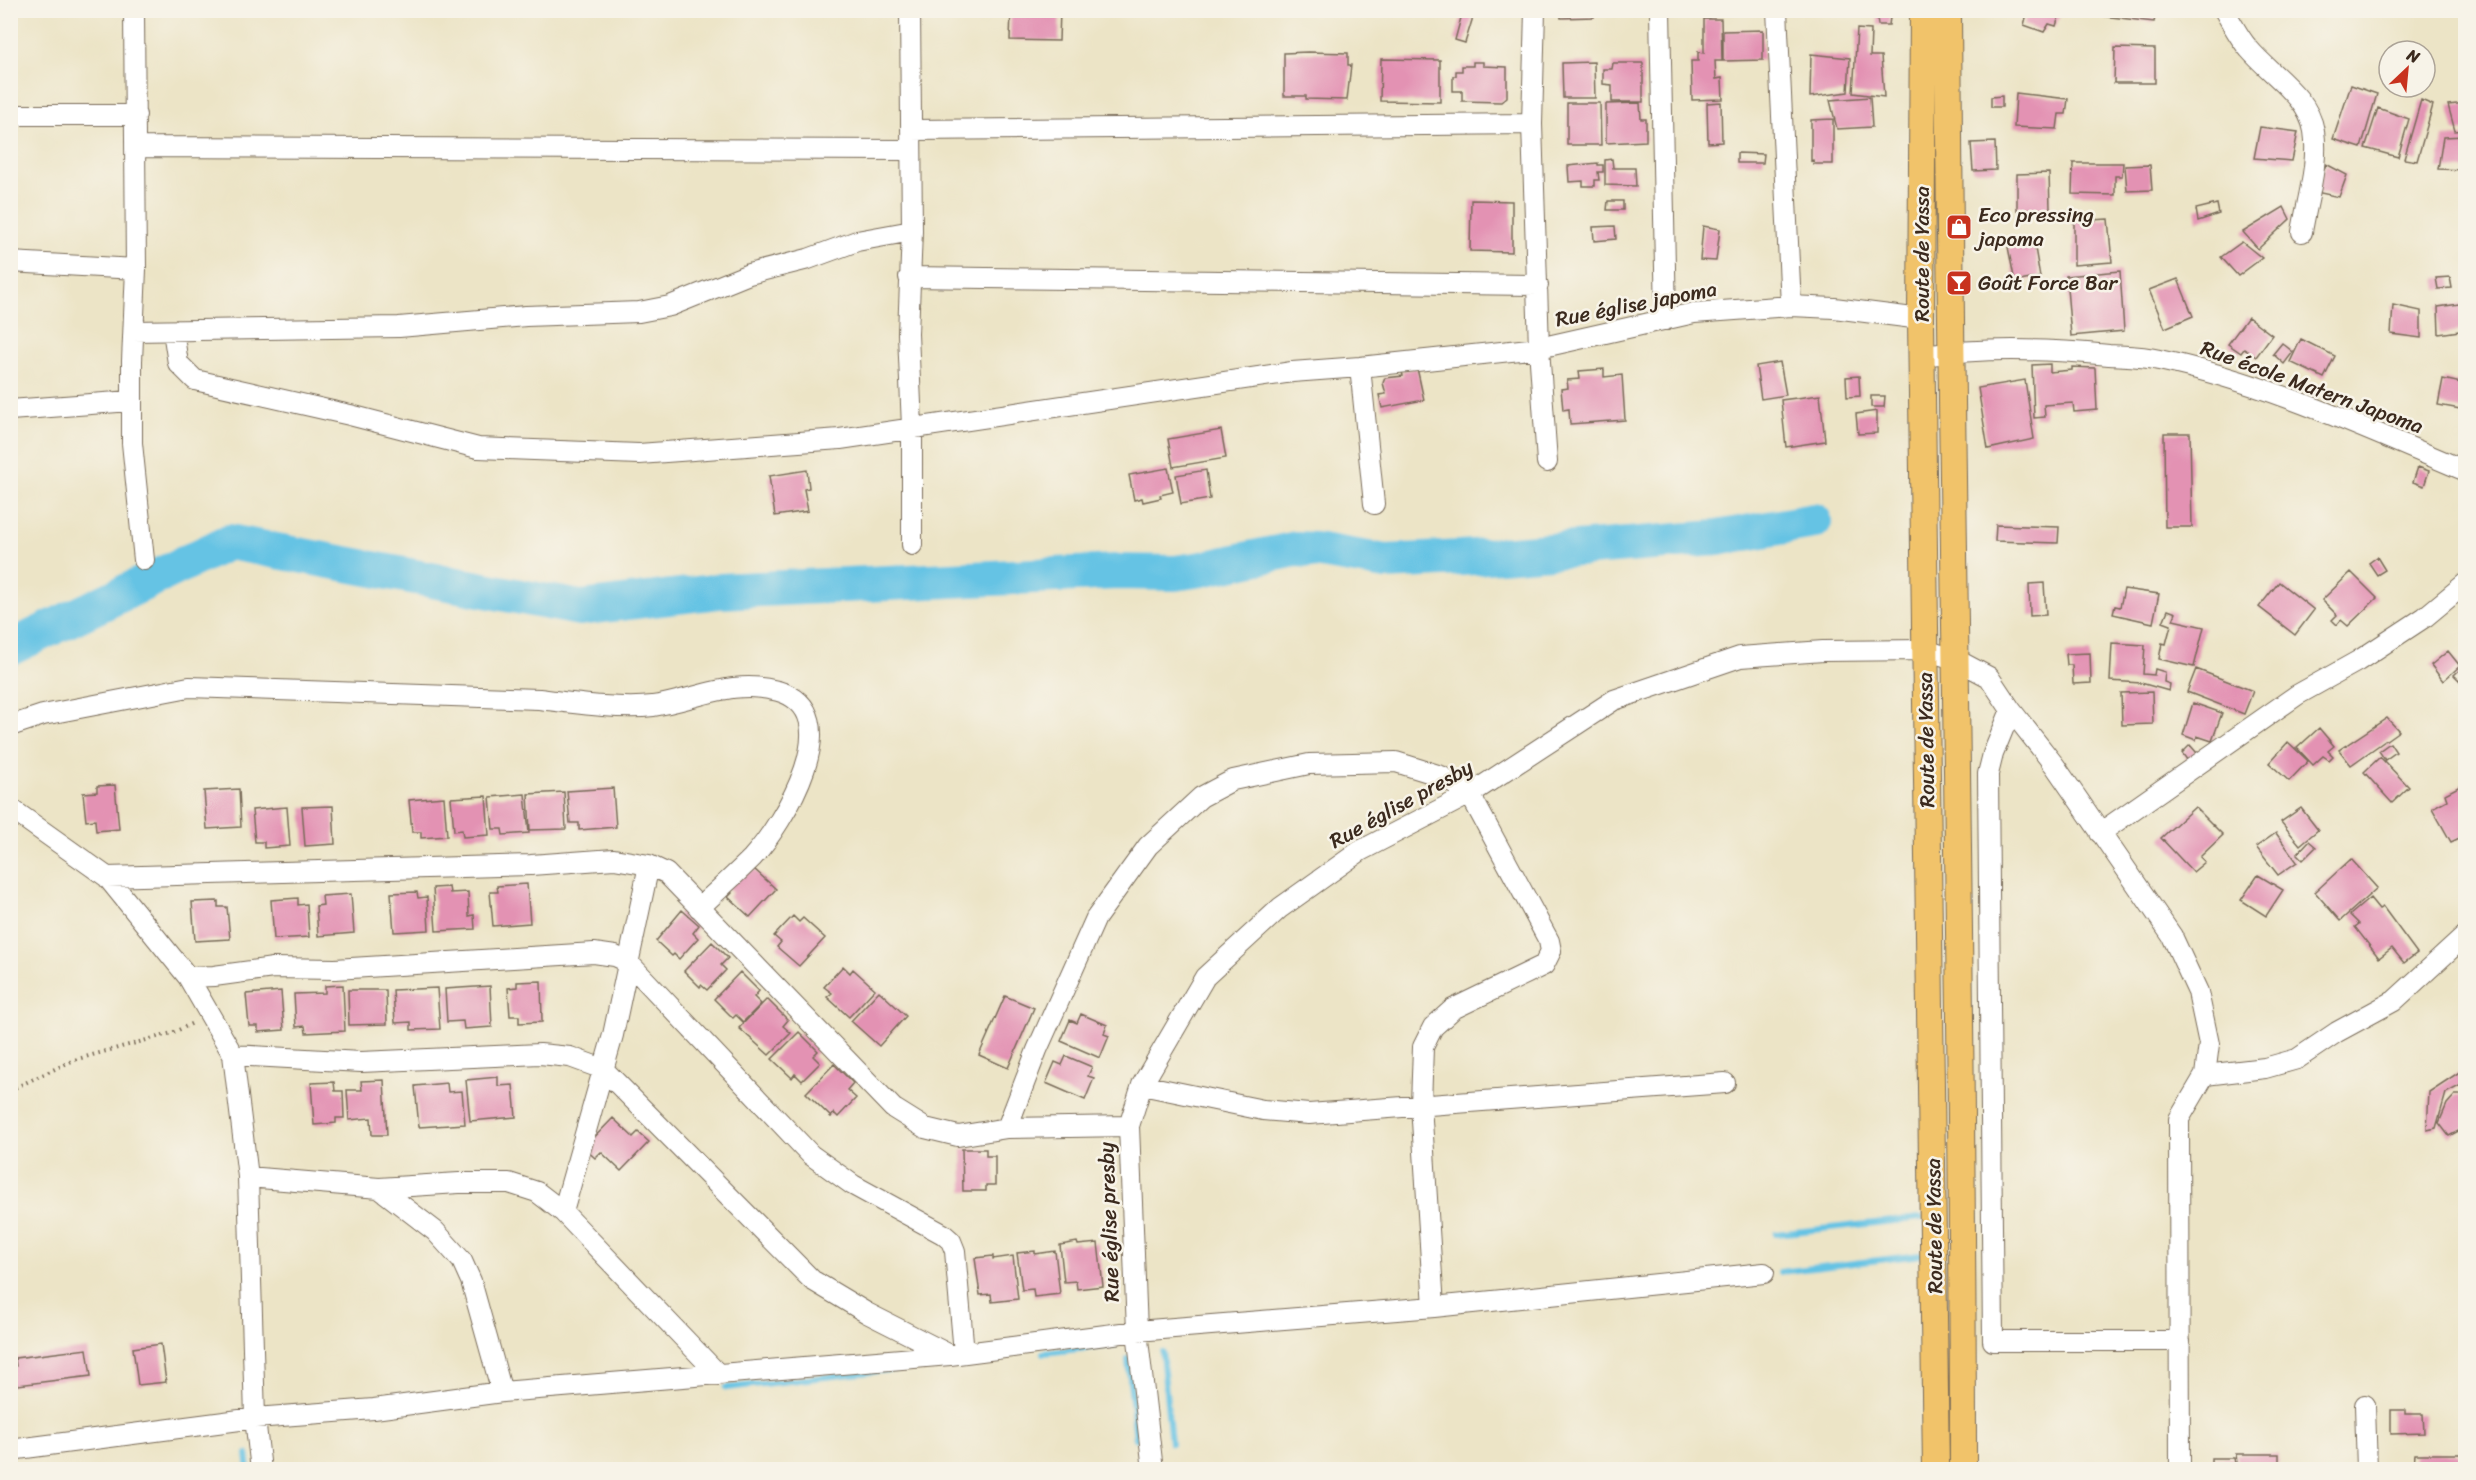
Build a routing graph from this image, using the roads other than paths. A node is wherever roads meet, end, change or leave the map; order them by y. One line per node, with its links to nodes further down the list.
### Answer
1 (134, 10): 10 (street)
2 (910, 10): 12 (street)
3 (1535, 10): 11 (street)
4 (1660, 10): 22 (street)
5 (1777, 10): 20 (street)
6 (1923, 10): 21 (main road, Route de Yassa)
7 (1948, 10): 26 (main road, Route de Yassa)
8 (2224, 10): 15 (street)
9 (10, 115): 10 (street)
10 (136, 115): 13 (street)
11 (1532, 124): 12 (street); 19 (street)
12 (911, 140): 13 (street); 14 (street)
13 (136, 147): 17 (street)
14 (912, 231): 18 (street); 24 (street)
15 (2302, 232)
16 (10, 262): 17 (street)
17 (136, 269): 23 (street)
18 (909, 277): 19 (street); 31 (street)
19 (1538, 285): 25 (street)
20 (1791, 306): 21 (street, Rue église japoma); 22 (street, Rue église japoma)
21 (1921, 319): 27 (main road, Route de Yassa)
22 (1666, 320): 25 (street, Rue église japoma)
23 (134, 331): 24 (street); 29 (street)
24 (173, 331): 31 (street, Rue église japoma)
25 (1539, 348): 28 (street, Rue église japoma); 32 (street)
26 (1950, 352): 27 (street, Rue école Matern Japoma); 33 (street, Rue école Matern Japoma); 39 (main road, Route de Yassa)
27 (1923, 356): 38 (main road, Route de Yassa)
28 (1360, 367): 31 (street, Rue église japoma); 34 (street)
29 (131, 401): 30 (street); 36 (street)
30 (10, 410)
31 (912, 427): 35 (street)
32 (1547, 462)
33 (2466, 471)
34 (1374, 504)
35 (912, 545)
36 (144, 560)
37 (2466, 583): 44 (street)
38 (1924, 650): 39 (street, Rue église presby); 42 (street, Rue église presby); 63 (main road, Route de Yassa)
39 (1957, 660): 40 (street, Rue église presby); 62 (main road, Route de Yassa)
40 (2011, 710): 44 (street, Rue église presby); 67 (street)
41 (10, 726): 47 (street)
42 (1470, 794): 55 (street, Rue église presby); 56 (street); 58 (street)
43 (10, 808): 46 (street)
44 (2100, 833): 53 (street, Rue église presby)
45 (649, 865): 46 (street); 47 (street); 49 (street)
46 (107, 878): 50 (street)
47 (699, 908): 58 (street)
48 (2466, 935): 53 (street)
49 (628, 962): 50 (street); 52 (street); 68 (street)
50 (188, 976): 51 (street)
51 (233, 1055): 52 (street); 59 (street)
52 (603, 1070): 61 (street); 68 (street)
53 (2205, 1075): 67 (street)
54 (1725, 1083): 56 (street)
55 (1142, 1086): 56 (street); 57 (street, Rue église presby)
56 (1421, 1105): 65 (street)
57 (1129, 1126): 58 (street); 66 (street, Rue église presby)
58 (1007, 1128)
59 (248, 1177): 60 (street); 72 (street)
60 (379, 1188): 61 (street); 70 (street)
61 (564, 1212): 69 (street)
62 (1963, 1243): 63 (main road); 77 (main road, Route de Yassa)
63 (1934, 1244): 76 (main road, Route de Yassa)
64 (1764, 1273): 65 (street)
65 (1434, 1307): 66 (street)
66 (1137, 1331): 68 (street); 75 (street, Rue église presby)
67 (2180, 1341): 78 (street)
68 (957, 1354): 69 (street)
69 (720, 1375): 70 (street)
70 (502, 1392): 72 (street)
71 (2365, 1405): 79 (street)
72 (255, 1418): 73 (street); 74 (street)
73 (10, 1450)
74 (261, 1470)
75 (1154, 1470)
76 (1936, 1470)
77 (1963, 1470)
78 (2180, 1470)
79 (2367, 1470)

